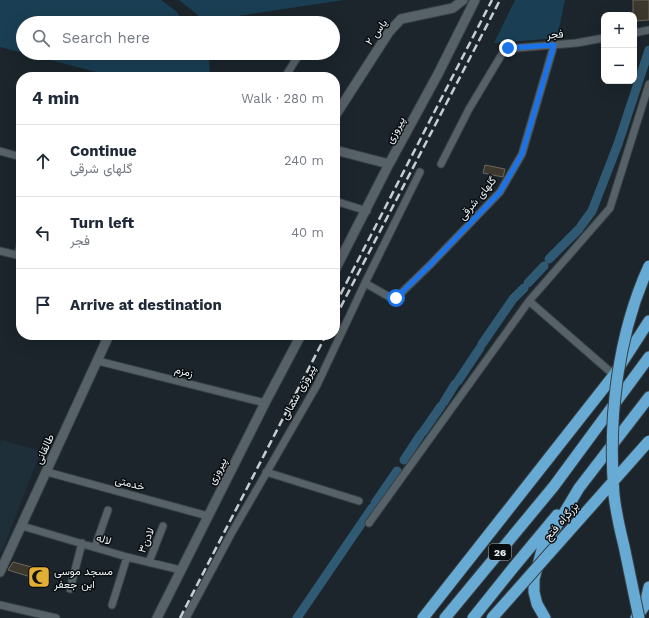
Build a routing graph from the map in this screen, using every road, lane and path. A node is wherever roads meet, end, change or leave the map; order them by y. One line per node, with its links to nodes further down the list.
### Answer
1 (463, 0): 10 (street, یاس ۲)
2 (475, 0): 14 (street, پیروزی)
3 (649, 30): 4 (street)
4 (637, 32)
5 (601, 38): 6 (street, فجر)
6 (554, 45): 15 (street, فجر); 23 (street, گلهای شرقی)
7 (296, 60): 8 (street)
8 (288, 72)
9 (649, 84): 24 (street)
10 (340, 108)
11 (0, 151): 13 (street)
12 (340, 151): 14 (street)
13 (16, 156)
14 (389, 164): 18 (street, پیروزی)
15 (440, 164)
16 (420, 172): 23 (street, پیروزی شمالی)
17 (340, 203): 18 (street)
18 (367, 211): 21 (street, پیروزی)
19 (0, 252): 20 (street)
20 (16, 255)
21 (340, 261)
22 (649, 266): 63 (highway, bridge)
23 (365, 284): 26 (street, پیروزی شمالی)
24 (529, 301): 32 (street); 42 (street)
25 (649, 321): 32 (highway)
26 (340, 336)
27 (107, 340): 31 (street, طالقانی)
28 (298, 340): 34 (street, پیروزی)
29 (338, 340): 37 (street, پیروزی شمالی)
30 (649, 357): 59 (highway, 26, bridge)
31 (98, 361): 34 (street, زمزم); 36 (street, طالقانی)
32 (614, 375): 58 (highway)
33 (649, 397): 38 (highway, 26)
34 (265, 403): 41 (street, پیروزی)
35 (649, 441): 61 (highway, بزرگراه فتح, bridge)
36 (47, 472): 41 (street, خدمتی); 43 (street, طالقانی)
37 (266, 472): 39 (street); 57 (street, پیروزی شمالی)
38 (579, 488): 60 (highway, 26); 62 (highway)
39 (359, 501)
40 (108, 510): 46 (street)
41 (208, 516): 50 (street, پیروزی)
42 (369, 523)
43 (22, 526): 45 (street, لاله); 49 (street, طالقانی)
44 (163, 526): 48 (street, لادن۳)
45 (82, 543): 46 (street, لاله); 52 (street)
46 (95, 547): 47 (street, لاله)
47 (127, 557): 48 (street, لاله); 54 (street)
48 (149, 562): 50 (street, لاله)
49 (1, 567)
50 (181, 570): 56 (street, پیروزی)
51 (649, 587): 63 (highway)
52 (70, 589)
53 (0, 605): 55 (street)
54 (112, 605)
55 (56, 618)
56 (157, 618)
57 (186, 618)
58 (423, 618)
59 (445, 618)
60 (473, 618)
61 (492, 618)
62 (545, 618)
63 (637, 618)

